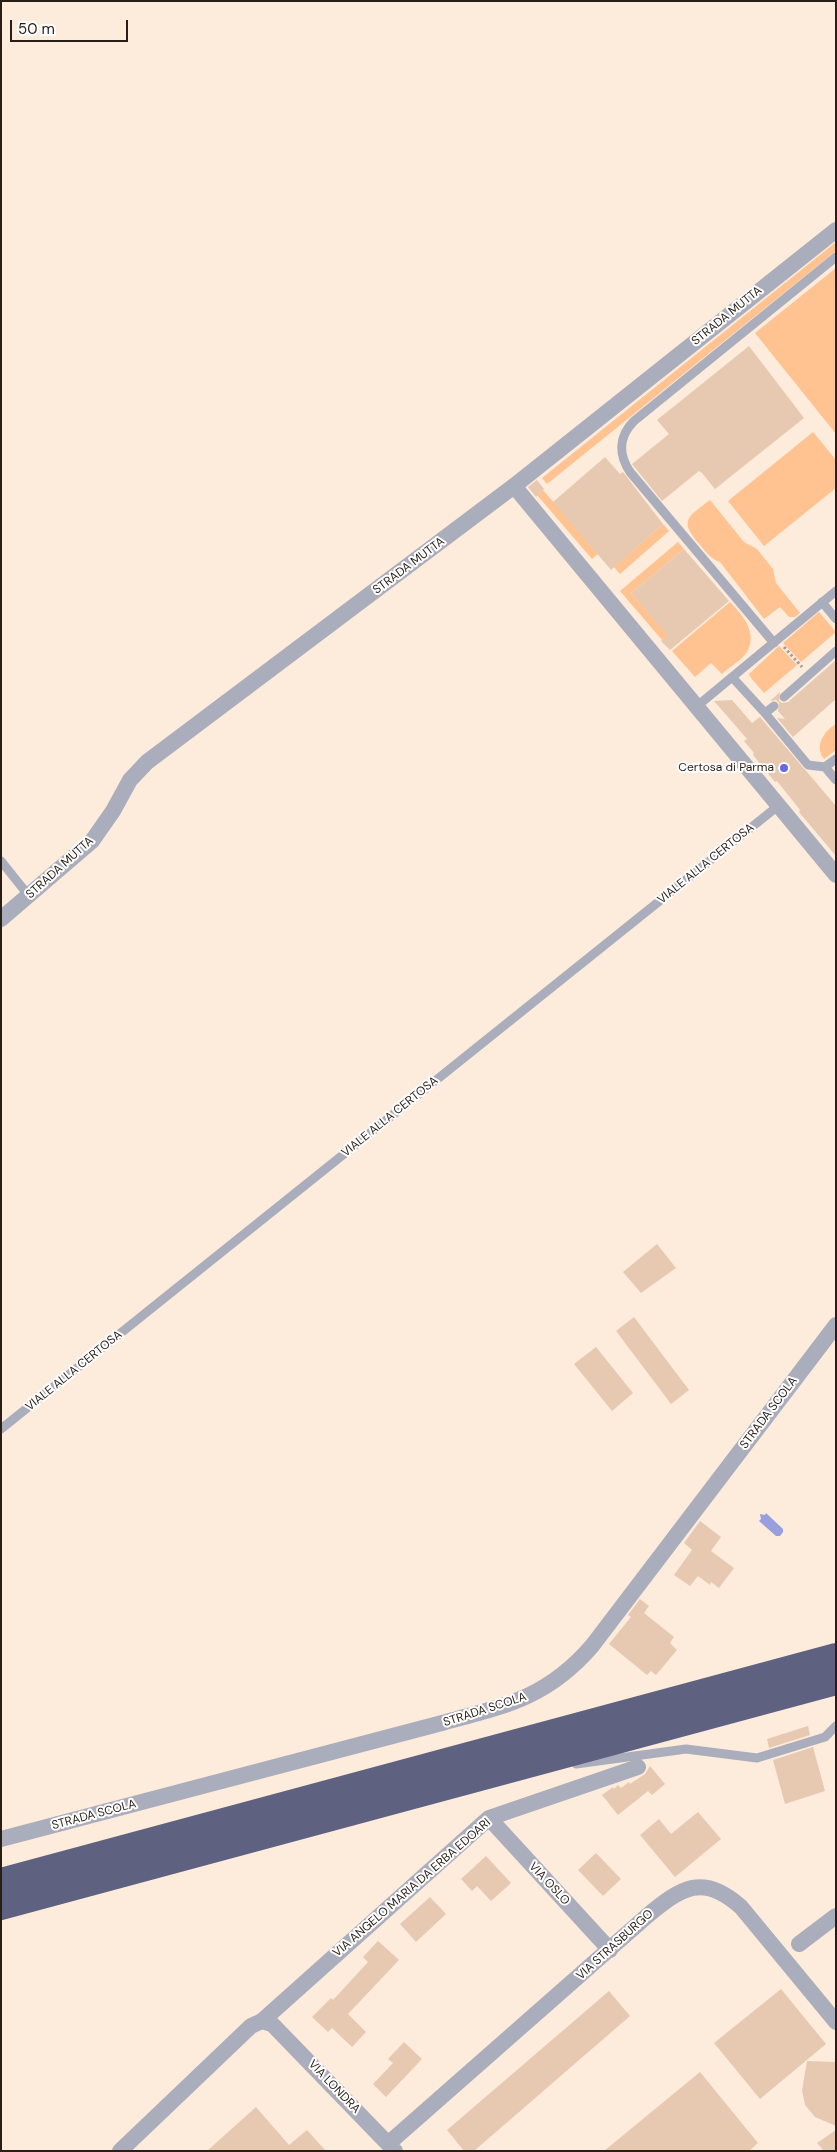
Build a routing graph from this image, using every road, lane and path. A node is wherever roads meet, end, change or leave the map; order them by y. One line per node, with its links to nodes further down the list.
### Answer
1 (836, 230): 3 (street, STRADA MUTTA)
2 (836, 257): 7 (lane)
3 (514, 486): 13 (street); 21 (street, STRADA MUTTA)
4 (836, 591): 5 (lane)
5 (822, 602): 6 (lane); 7 (lane)
6 (836, 619)
7 (775, 641): 9 (path); 10 (lane)
8 (836, 651): 9 (lane)
9 (809, 674): 11 (lane)
10 (732, 677): 13 (lane); 14 (lane)
11 (784, 697)
12 (774, 706): 14 (lane)
13 (696, 707): 18 (street)
14 (765, 714): 16 (lane)
15 (836, 760): 16 (lane)
16 (826, 767): 17 (lane)
17 (836, 780)
18 (778, 806): 20 (street); 24 (lane, VIALE ALLA CERTOSA)
19 (1, 861): 21 (lane)
20 (836, 875)
21 (29, 896): 22 (street, STRADA MUTTA)
22 (1, 919)
23 (836, 1325): 35 (street, STRADA SCOLA)
24 (1, 1429)
25 (809, 1654): 28 (lane)
26 (836, 1657): 28 (highway)
27 (836, 1681): 33 (highway)
28 (709, 1691): 36 (highway)
29 (836, 1726): 30 (lane)
30 (570, 1765)
31 (638, 1767): 34 (street, VIA ANGELO MARIA DA ERBA EDOARI)
32 (550, 1768): 33 (lane)
33 (473, 1779): 37 (highway)
34 (489, 1818): 41 (street, VIA OSLO); 44 (street, VIA ANGELO MARIA DA ERBA EDOARI)
35 (1, 1839)
36 (1, 1882)
37 (1, 1906)
38 (836, 1916): 40 (street)
39 (768, 1940): 40 (street); 41 (street, VIA STRASBURGO); 42 (street, VIA STRASBURGO)
40 (799, 1944): 42 (street)
41 (610, 1950): 45 (street, VIA STRASBURGO)
42 (795, 1973): 43 (street, VIA STRASBURGO)
43 (836, 2022)
44 (267, 2023): 45 (street, VIA LONDRA); 46 (street, VIA ANGELO MARIA DA ERBA EDOARI)
45 (392, 2147)
46 (120, 2151)

